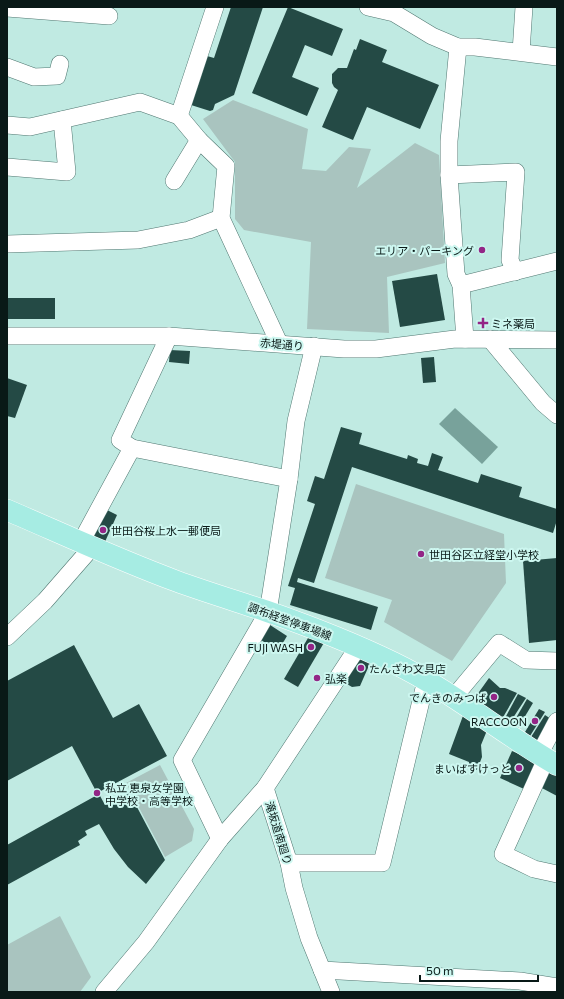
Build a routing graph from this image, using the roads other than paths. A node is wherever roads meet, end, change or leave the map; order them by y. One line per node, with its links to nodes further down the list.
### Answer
1 (215, 7): 12 (street)
2 (368, 7): 5 (street)
3 (524, 7): 8 (street)
4 (7, 8): 6 (street)
5 (395, 10): 7 (street)
6 (109, 16)
7 (458, 47): 8 (street); 17 (street)
8 (521, 52): 9 (street)
9 (557, 57)
10 (60, 64): 11 (street)
11 (7, 67)
12 (179, 116): 13 (street); 15 (street)
13 (62, 120): 14 (street); 16 (street)
14 (7, 125)
15 (199, 140): 18 (street); 19 (street)
16 (7, 167)
17 (449, 175): 22 (street); 23 (street)
18 (174, 181)
19 (221, 218): 20 (street); 29 (street)
20 (7, 244)
21 (557, 261): 22 (street)
22 (515, 272): 23 (street)
23 (461, 285): 26 (street)
24 (7, 336): 25 (street, 赤堤通り)
25 (169, 336): 29 (street, 赤堤通り); 32 (street)
26 (465, 339): 27 (street, 赤堤通り); 30 (street, 赤堤通り)
27 (490, 339): 28 (street, 赤堤通り); 31 (street)
28 (557, 340)
29 (279, 343): 30 (street, 赤堤通り)
30 (314, 346): 33 (street)
31 (557, 415)
32 (132, 448): 33 (street); 35 (street)
33 (289, 479): 36 (street)
34 (7, 510): 35 (main road, 調布経堂停車場線)
35 (85, 544): 36 (main road, 調布経堂停車場線); 37 (street)
36 (268, 612): 38 (main road, 調布経堂停車場線); 45 (street)
37 (7, 637)
38 (358, 647): 40 (main road, 調布経堂停車場線); 44 (street, 滝坂道南廻り)
39 (557, 660): 41 (street)
40 (426, 680): 41 (main road, 調布経堂停車場線); 46 (street)
41 (454, 697): 43 (main road, 調布経堂停車場線)
42 (557, 721): 43 (street)
43 (547, 760): 47 (street)
44 (265, 788): 45 (street); 46 (street, 滝坂道南廻り)
45 (220, 839): 51 (street)
46 (289, 863): 48 (street, 滝坂道南廻り)
47 (557, 874)
48 (322, 970): 49 (street); 52 (street, 滝坂道南廻り)
49 (469, 985): 50 (street)
50 (557, 987)
51 (107, 991)
52 (331, 992)

